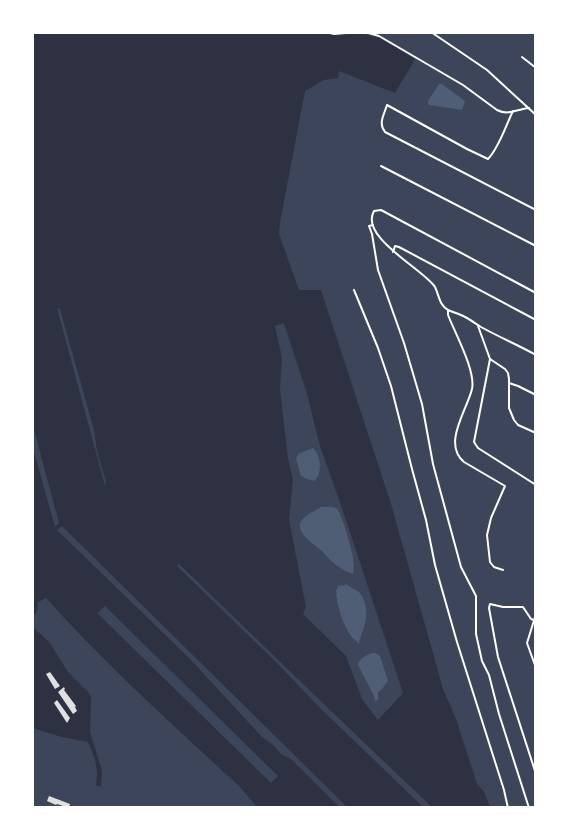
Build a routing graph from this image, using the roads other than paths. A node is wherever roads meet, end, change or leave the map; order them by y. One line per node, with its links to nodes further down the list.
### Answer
1 (327, 32): 2 (street)
2 (357, 32)
3 (365, 32): 8 (street)
4 (431, 32): 7 (street)
5 (522, 56): 6 (street)
6 (536, 68)
7 (529, 108): 8 (street); 9 (street)
8 (514, 111): 11 (street)
9 (536, 115)
10 (381, 166): 13 (street)
11 (536, 210)
12 (373, 224): 14 (street); 16 (street); 32 (street)
13 (536, 246)
14 (393, 252): 17 (street); 18 (street)
15 (354, 290): 31 (street)
16 (536, 293)
17 (448, 310): 19 (street); 26 (street)
18 (536, 320)
19 (478, 325): 20 (street); 21 (street)
20 (536, 355)
21 (490, 359): 22 (street); 25 (street)
22 (509, 383): 23 (street); 24 (street)
23 (536, 396)
24 (536, 434)
25 (536, 485)
26 (504, 570)
27 (536, 614): 28 (street)
28 (534, 620): 29 (street); 30 (street)
29 (536, 668)
30 (536, 774)
31 (508, 808)
32 (529, 808)

